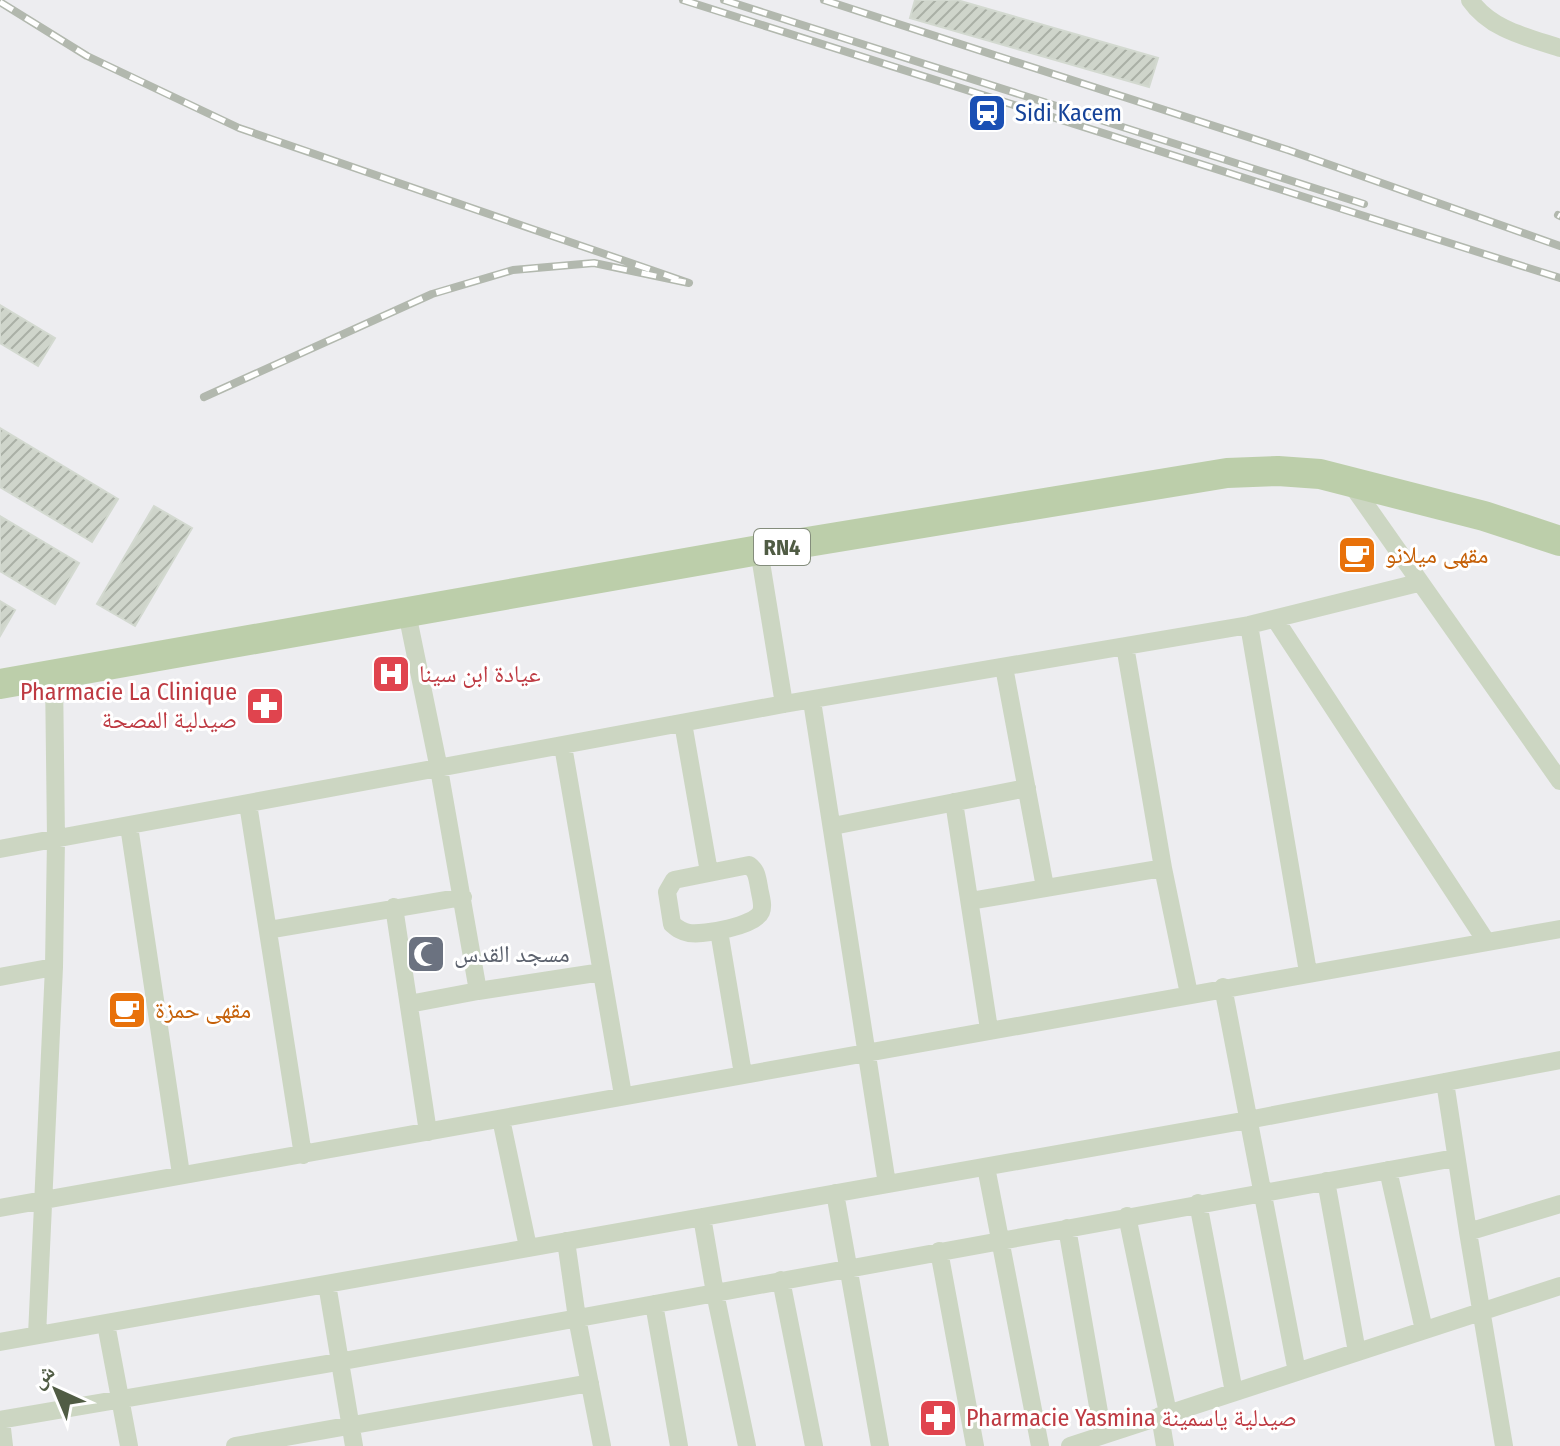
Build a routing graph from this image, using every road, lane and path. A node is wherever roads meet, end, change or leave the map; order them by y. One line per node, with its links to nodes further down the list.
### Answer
1 (1470, 0): 2 (street)
2 (1560, 48)
3 (1349, 481): 4 (main road, RN4); 5 (main road, RN4); 6 (street)
4 (1560, 541)
5 (759, 550): 7 (main road, RN4); 15 (street)
6 (1418, 583): 8 (street); 19 (street)
7 (407, 613): 12 (main road, RN4); 18 (street)
8 (1275, 619): 9 (street); 36 (street)
9 (1249, 625): 10 (street); 39 (street)
10 (1125, 646): 11 (street); 27 (street)
11 (1004, 667): 14 (street); 20 (street)
12 (54, 674): 13 (main road, RN4); 25 (street)
13 (0, 684)
14 (812, 701): 15 (street); 24 (street)
15 (784, 704): 16 (street)
16 (683, 723): 17 (street); 28 (street)
17 (563, 746): 18 (street); 38 (street)
18 (439, 769): 22 (street); 30 (street)
19 (1560, 781)
20 (1027, 788): 21 (street); 29 (street)
21 (954, 802): 24 (street); 31 (street)
22 (248, 804): 23 (street); 34 (street)
23 (129, 826): 25 (street); 58 (street)
24 (833, 826): 46 (street)
25 (56, 839): 26 (street); 37 (street)
26 (0, 849)
27 (1163, 868): 29 (street); 43 (street)
28 (709, 872): 35 (street); 35 (street)
29 (1045, 887): 31 (street)
30 (463, 897): 32 (street); 42 (street)
31 (970, 901): 45 (street)
32 (394, 907): 34 (street); 44 (street)
33 (1560, 929): 36 (street)
34 (268, 930): 54 (street)
35 (719, 931): 48 (street)
36 (1486, 941): 39 (street)
37 (54, 967): 40 (street); 63 (street)
38 (602, 972): 42 (street); 50 (street)
39 (1308, 972): 41 (street)
40 (0, 977)
41 (1223, 987): 43 (street); 52 (street)
42 (478, 991): 44 (street)
43 (1189, 994): 45 (street)
44 (409, 1004): 53 (street)
45 (989, 1029): 46 (street)
46 (867, 1052): 48 (street); 60 (street)
47 (1560, 1060): 49 (street)
48 (743, 1074): 50 (street)
49 (1445, 1082): 52 (street); 55 (street)
50 (623, 1095): 51 (street)
51 (501, 1119): 53 (street); 73 (street)
52 (1248, 1120): 56 (street); 62 (street)
53 (428, 1132): 54 (street)
54 (303, 1155): 58 (street)
55 (1455, 1158): 57 (street); 70 (street)
56 (986, 1167): 60 (street); 71 (street)
57 (1388, 1170): 59 (street); 84 (street)
58 (181, 1174): 63 (street)
59 (1326, 1181): 62 (street); 87 (street)
60 (887, 1184): 61 (street)
61 (835, 1193): 68 (street); 75 (street)
62 (1262, 1193): 64 (street); 89 (street)
63 (44, 1199): 66 (street); 85 (street)
64 (1198, 1203): 67 (street); 91 (street)
65 (1560, 1204): 70 (street)
66 (0, 1208)
67 (1127, 1216): 69 (street); 93 (street)
68 (702, 1217): 72 (street); 79 (street)
69 (1067, 1228): 71 (street); 96 (street)
70 (1468, 1232): 81 (street)
71 (1001, 1240): 74 (street); 107 (street)
72 (566, 1241): 73 (street); 82 (street)
73 (528, 1247): 77 (street)
74 (939, 1251): 75 (street); 106 (street)
75 (850, 1268): 76 (street); 105 (street)
76 (781, 1280): 79 (street); 104 (street)
77 (327, 1284): 83 (street); 88 (street)
78 (1560, 1286): 81 (street)
79 (715, 1293): 80 (street); 103 (street)
80 (654, 1304): 82 (street); 102 (street)
81 (1480, 1312): 84 (street); 110 (street)
82 (577, 1318): 88 (street); 90 (street)
83 (106, 1324): 85 (street); 92 (street)
84 (1424, 1330): 87 (street)
85 (37, 1335): 86 (street)
86 (0, 1342)
87 (1357, 1352): 89 (street)
88 (338, 1362): 92 (street); 95 (street)
89 (1297, 1372): 91 (street)
90 (590, 1383): 95 (street); 101 (street)
91 (1234, 1392): 93 (street)
92 (121, 1398): 94 (street); 98 (street)
93 (1164, 1414): 96 (street); 109 (street)
94 (1, 1420): 97 (street)
95 (350, 1425): 99 (street); 100 (street)
96 (1103, 1435): 108 (street)
97 (4, 1446)
98 (129, 1446)
99 (235, 1446)
100 (354, 1446)
101 (602, 1446)
102 (679, 1446)
103 (747, 1446)
104 (814, 1446)
105 (880, 1446)
106 (975, 1446)
107 (1040, 1446)
108 (1070, 1446)
109 (1165, 1446)
110 (1504, 1446)

